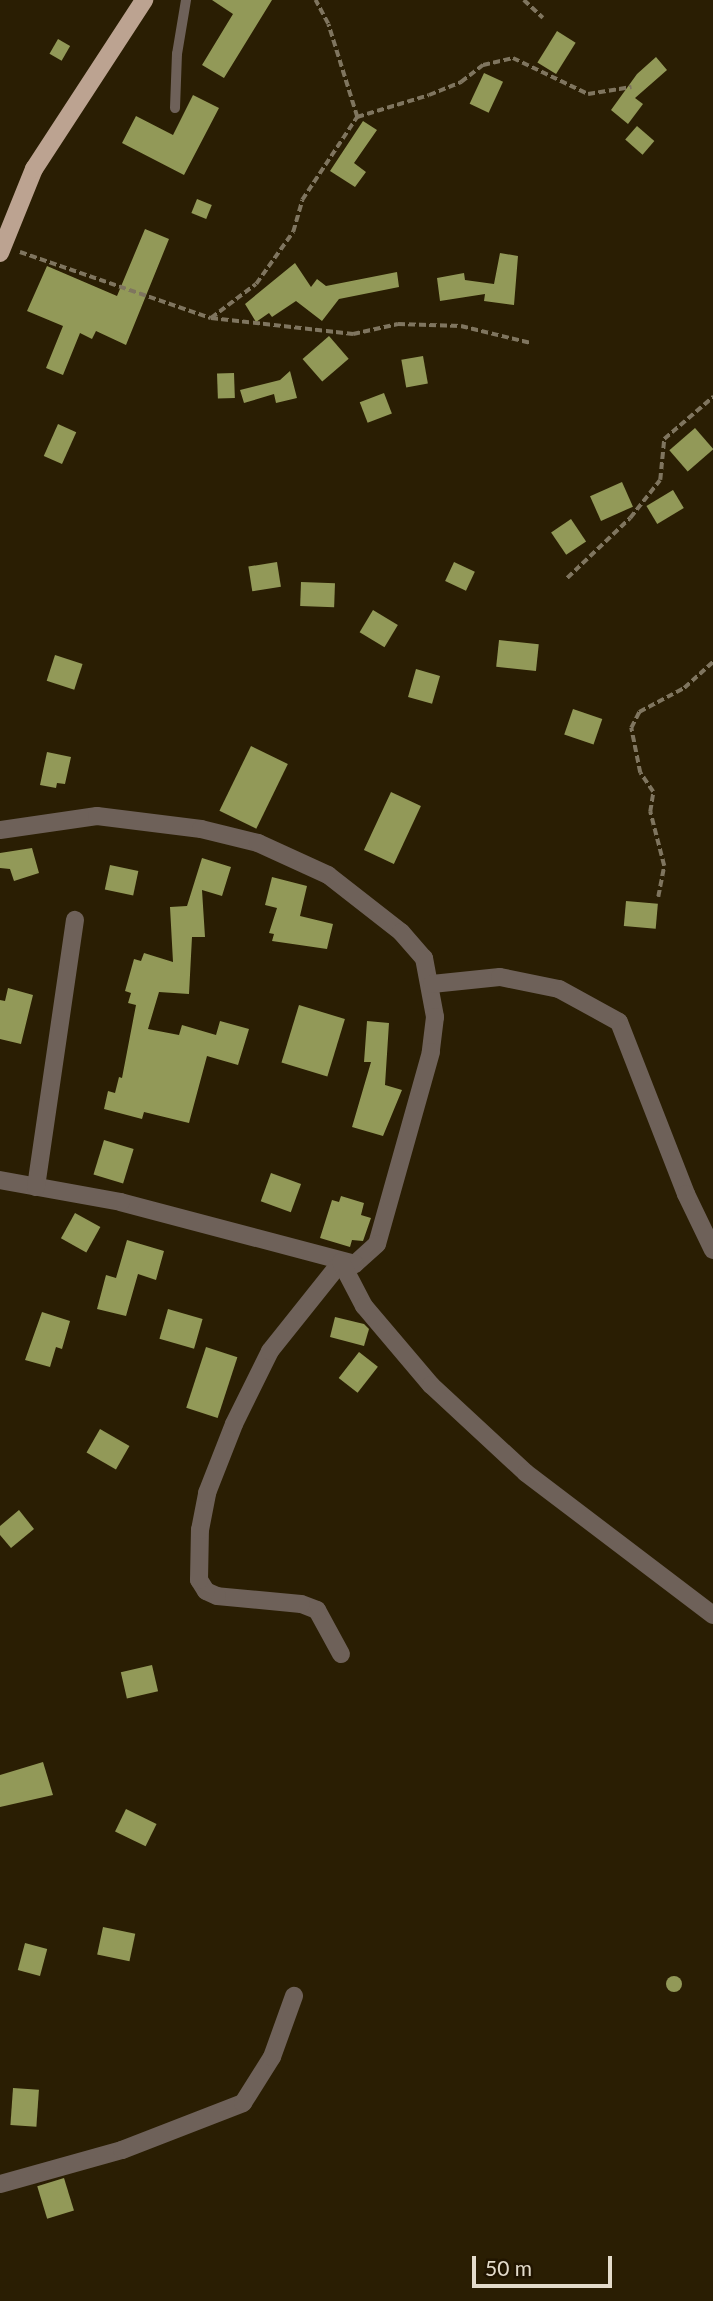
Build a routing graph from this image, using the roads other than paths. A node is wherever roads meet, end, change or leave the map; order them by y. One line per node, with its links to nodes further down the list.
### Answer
1 (144, 0): 4 (main road)
2 (186, 0): 3 (lane)
3 (175, 108)
4 (1, 249)
5 (0, 830): 7 (street)
6 (75, 920): 9 (street)
7 (432, 984): 10 (street); 11 (street)
8 (0, 1180): 9 (street)
9 (36, 1187): 11 (street)
10 (713, 1250)
11 (341, 1262): 12 (street); 13 (street)
12 (713, 1615)
13 (341, 1654)
14 (294, 1996): 15 (street)
15 (0, 2183)

